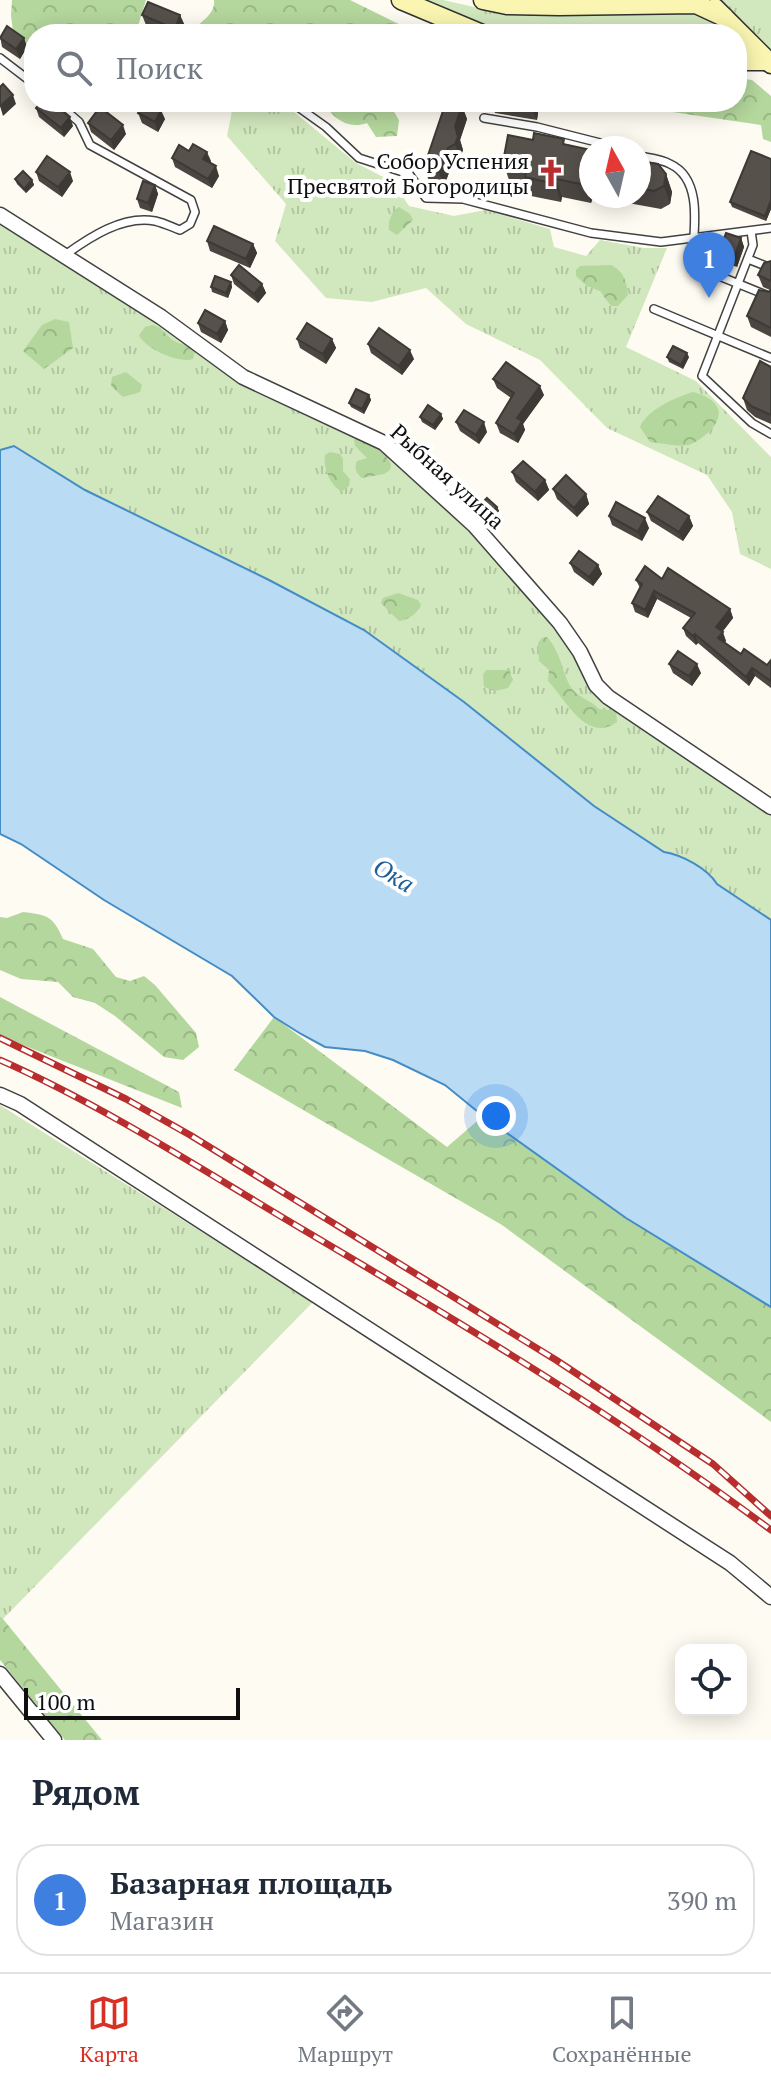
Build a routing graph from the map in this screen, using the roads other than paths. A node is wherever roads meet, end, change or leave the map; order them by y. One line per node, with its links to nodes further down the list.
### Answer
1 (401, 0): 5 (main road)
2 (483, 0): 4 (main road)
3 (708, 0): 4 (main road)
4 (724, 17): 6 (main road)
5 (458, 24)
6 (731, 24)
7 (747, 40): 10 (main road)
8 (0, 58): 11 (lane)
9 (747, 62): 10 (main road)
10 (770, 63)
11 (24, 76)
12 (68, 112): 21 (lane)
13 (305, 112): 20 (lane)
14 (484, 118): 15 (lane)
15 (579, 138)
16 (651, 159): 20 (lane)
17 (0, 215): 21 (street, Рыбная улица)
18 (771, 228): 19 (lane)
19 (751, 231): 20 (lane); 22 (lane)
20 (693, 238): 24 (lane)
21 (65, 256): 30 (street, Рыбная улица)
22 (748, 259): 23 (lane); 24 (lane)
23 (771, 268)
24 (739, 284): 25 (lane); 27 (lane)
25 (771, 297)
26 (654, 309): 27 (lane)
27 (719, 336): 28 (lane); 29 (lane)
28 (771, 358)
29 (771, 434)
30 (771, 807)
31 (0, 1095): 32 (street)
32 (771, 1597)
33 (0, 1674): 34 (street)
34 (54, 1740)

